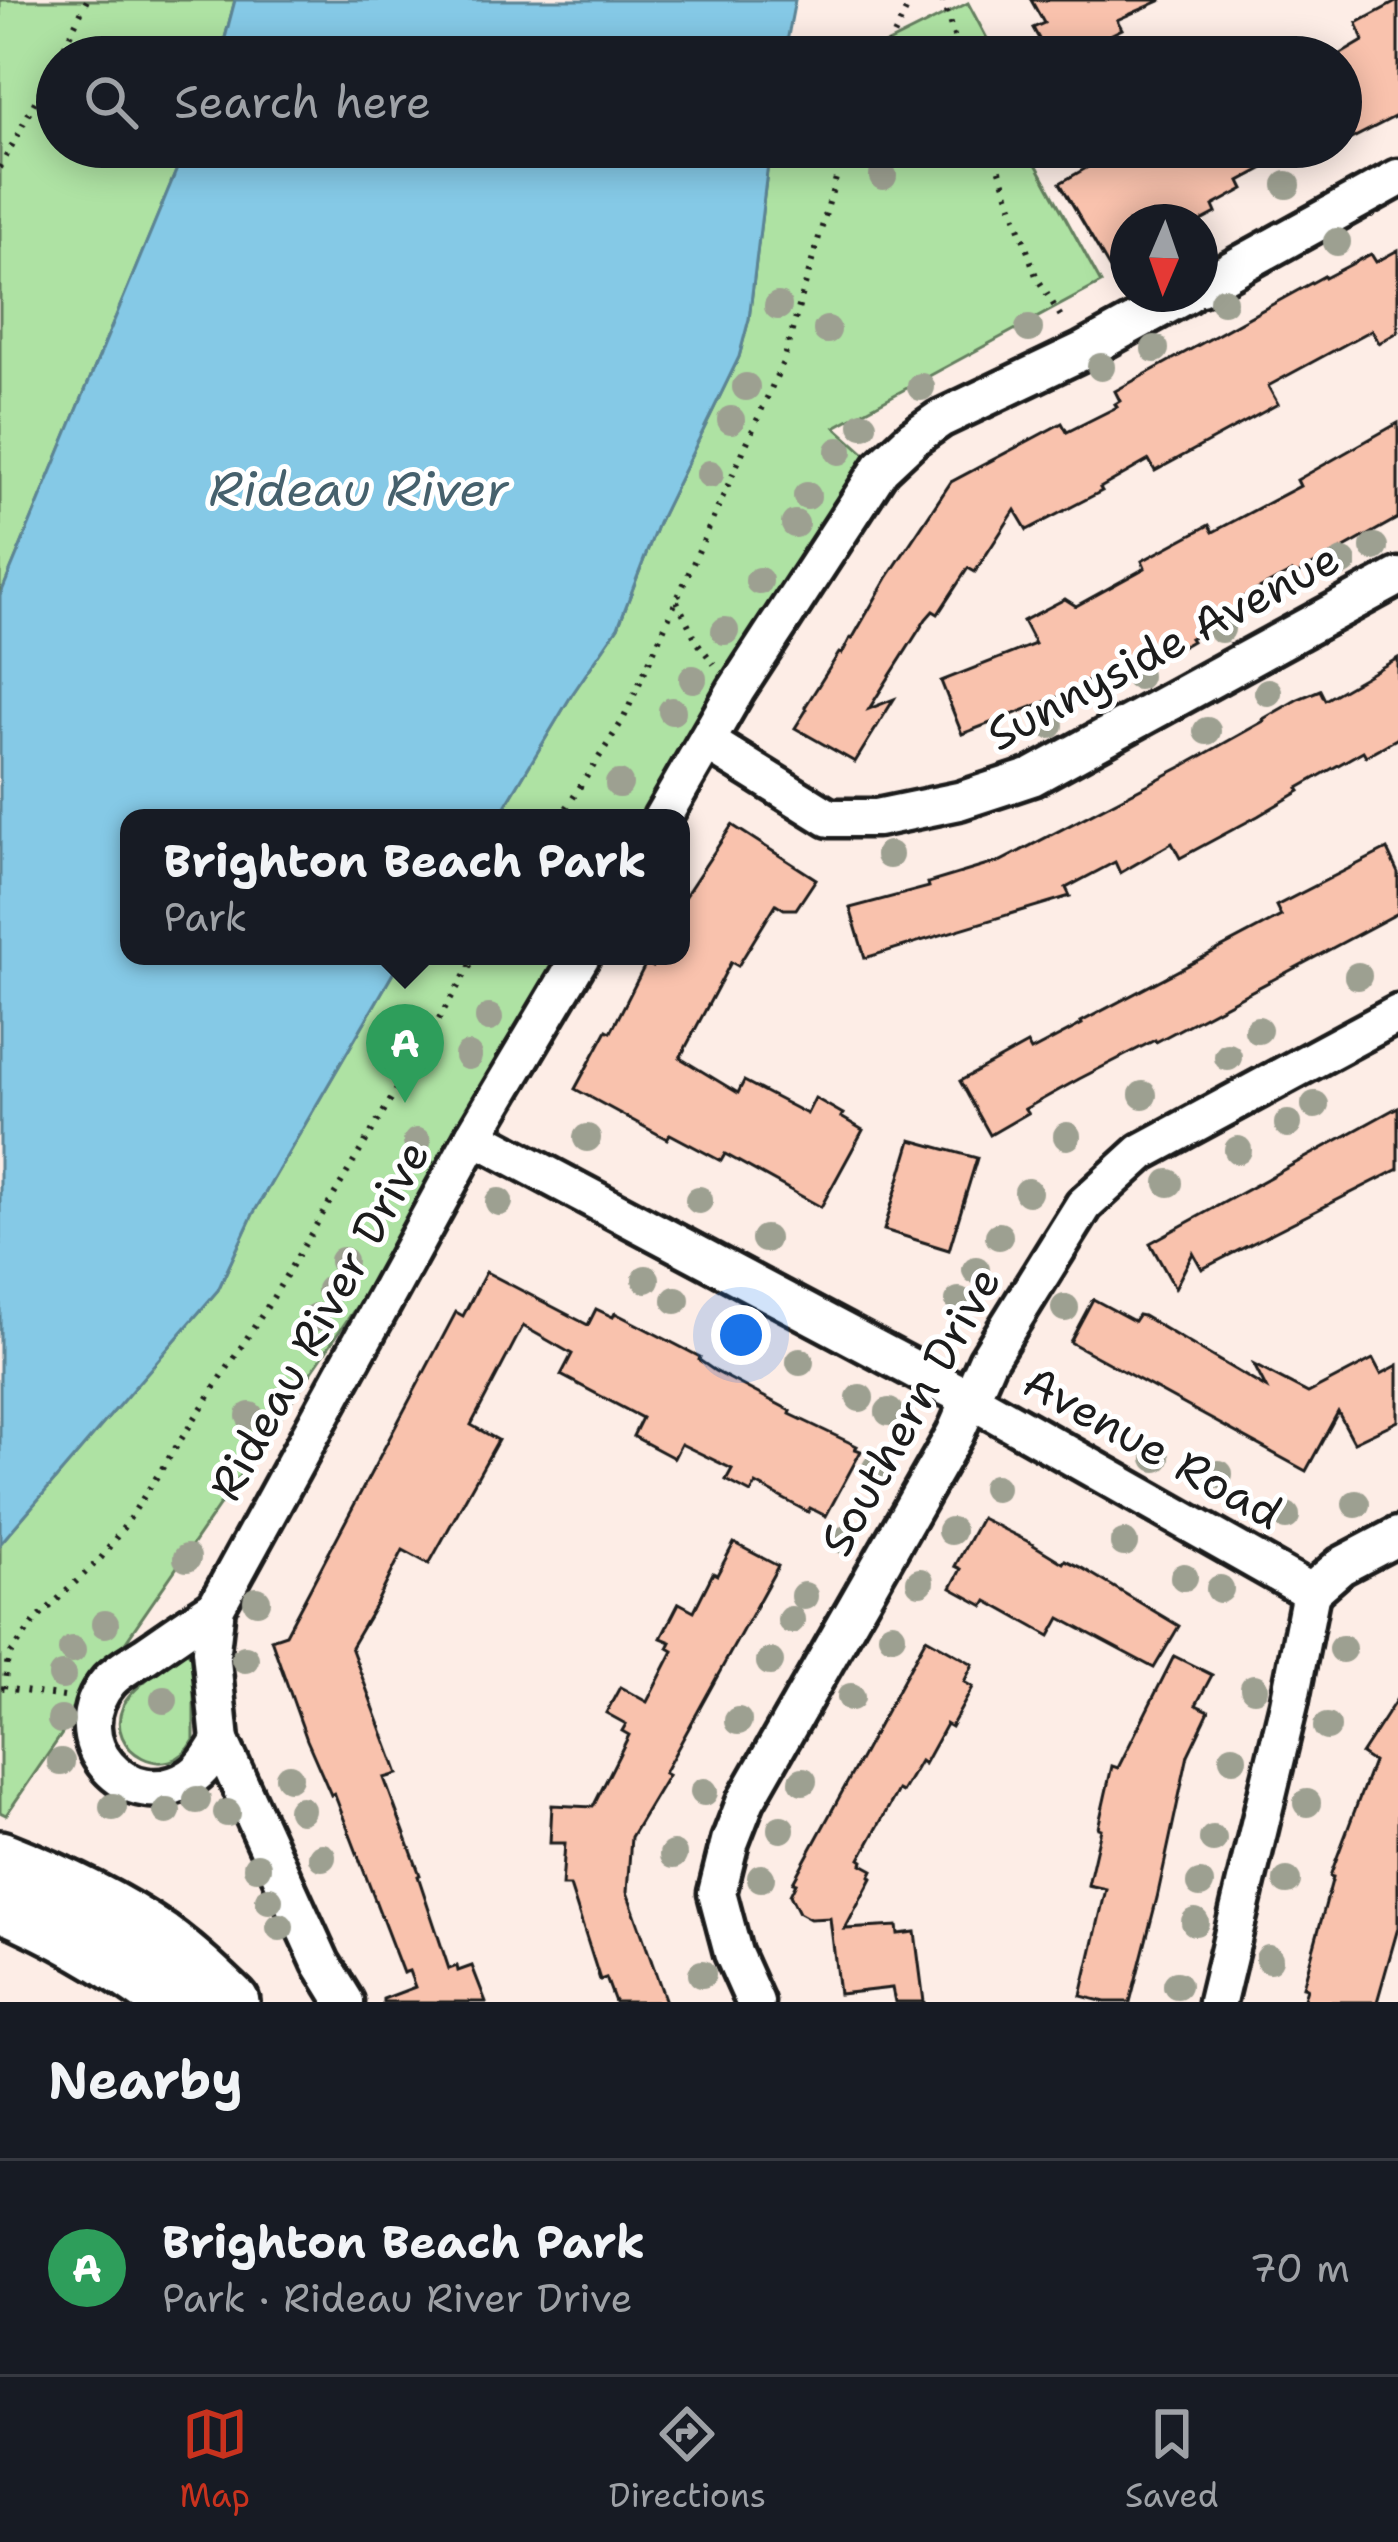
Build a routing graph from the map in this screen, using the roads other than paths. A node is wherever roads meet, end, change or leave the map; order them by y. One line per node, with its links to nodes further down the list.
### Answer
1 (1398, 178): 2 (street)
2 (1218, 277)
3 (1154, 312): 5 (street)
4 (1398, 577): 5 (street, Sunnyside Avenue)
5 (707, 742): 6 (street)
6 (667, 809)
7 (575, 965): 9 (street, Rideau River Drive)
8 (1398, 1014): 10 (street, Southern Drive)
9 (474, 1136): 10 (street, Avenue Road); 13 (street, Rideau River Drive)
10 (970, 1399): 12 (street, Avenue Road); 20 (street, Southern Drive)
11 (1398, 1537): 12 (street)
12 (1312, 1592): 21 (street)
13 (217, 1607): 14 (street, Rideau River Drive); 14 (street, Rideau River Drive)
14 (220, 1742): 19 (street, Rideau River Drive)
15 (0, 1857): 18 (main road)
16 (0, 1904): 17 (main road)
17 (170, 2002)
18 (233, 2002)
19 (345, 2002)
20 (755, 2002)
21 (1217, 2002)

